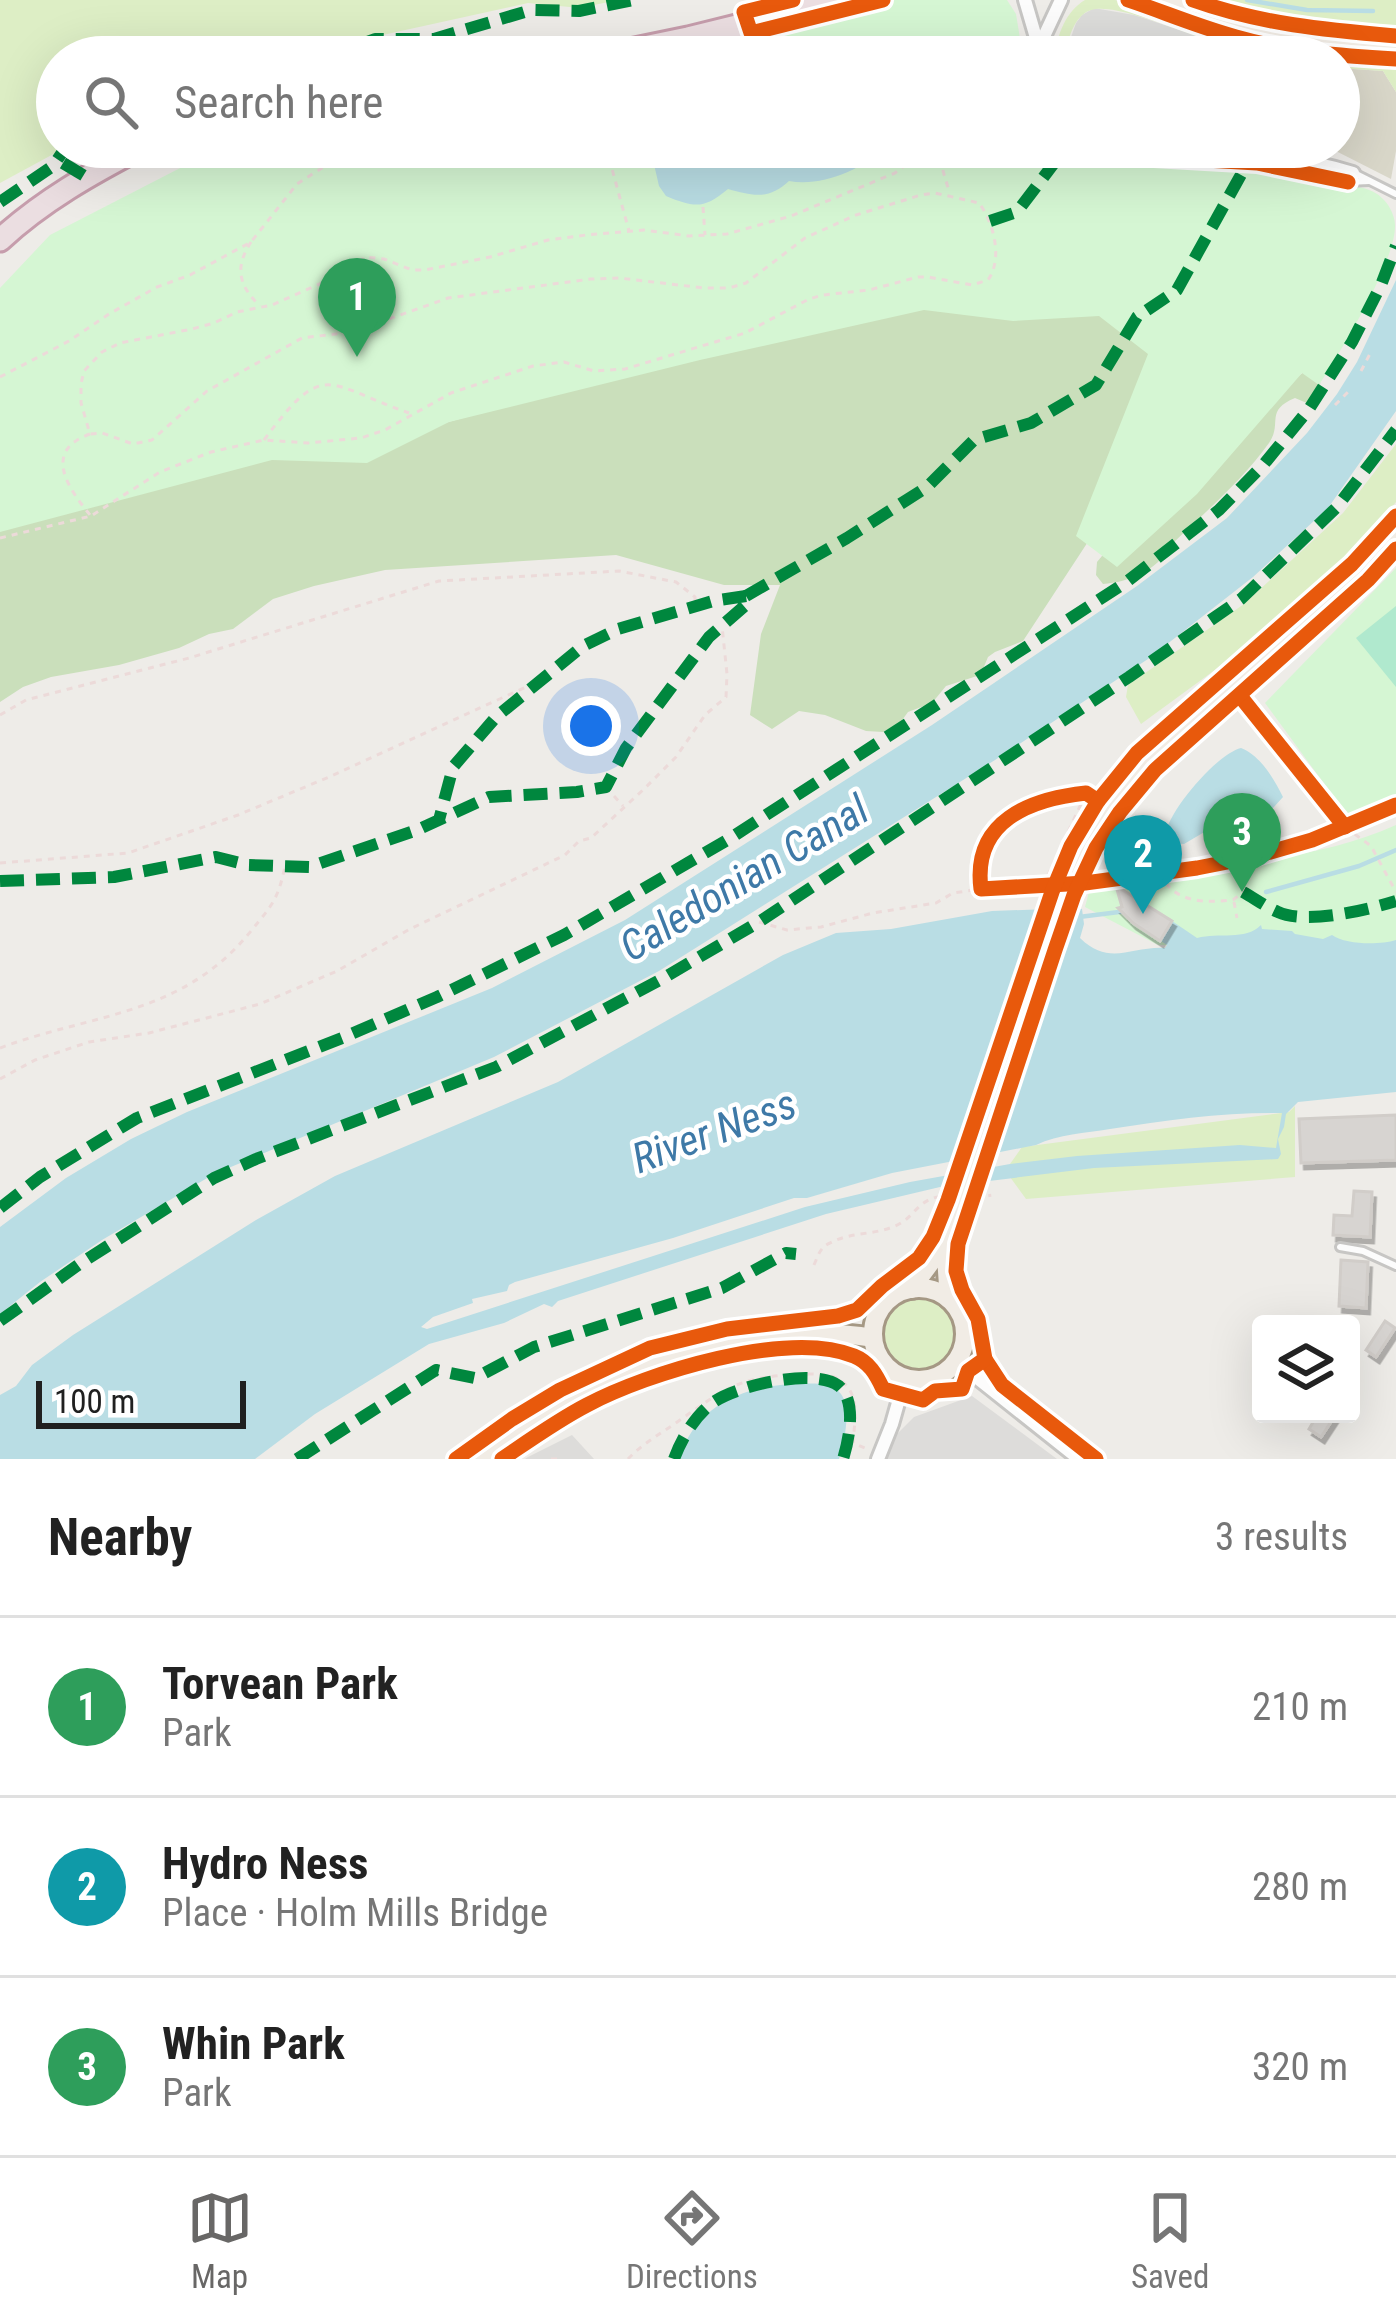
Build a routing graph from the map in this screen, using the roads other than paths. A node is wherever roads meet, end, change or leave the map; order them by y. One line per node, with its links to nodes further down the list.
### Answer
1 (842, 0): 5 (highway)
2 (1025, 0): 6 (street)
3 (1060, 0): 7 (street)
4 (1166, 0): 8 (main road)
5 (696, 36)
6 (1034, 36)
7 (1045, 36)
8 (1289, 36)
9 (1360, 44): 10 (main road)
10 (1396, 47)
11 (106, 168): 15 (highway)
12 (1331, 168): 13 (street)
13 (1351, 177): 14 (lane)
14 (1396, 194)
15 (0, 240)
16 (1396, 534): 17 (main road, bridge)
17 (945, 1243): 20 (main road); 21 (main road)
18 (1340, 1247): 19 (lane)
19 (1396, 1266)
20 (911, 1288): 21 (main road); 22 (main road)
21 (950, 1299): 23 (main road)
22 (873, 1337): 24 (main road); 26 (main road)
23 (957, 1361): 24 (main road); 27 (street)
24 (904, 1378): 25 (street)
25 (879, 1456)
26 (478, 1459)
27 (1079, 1459)

